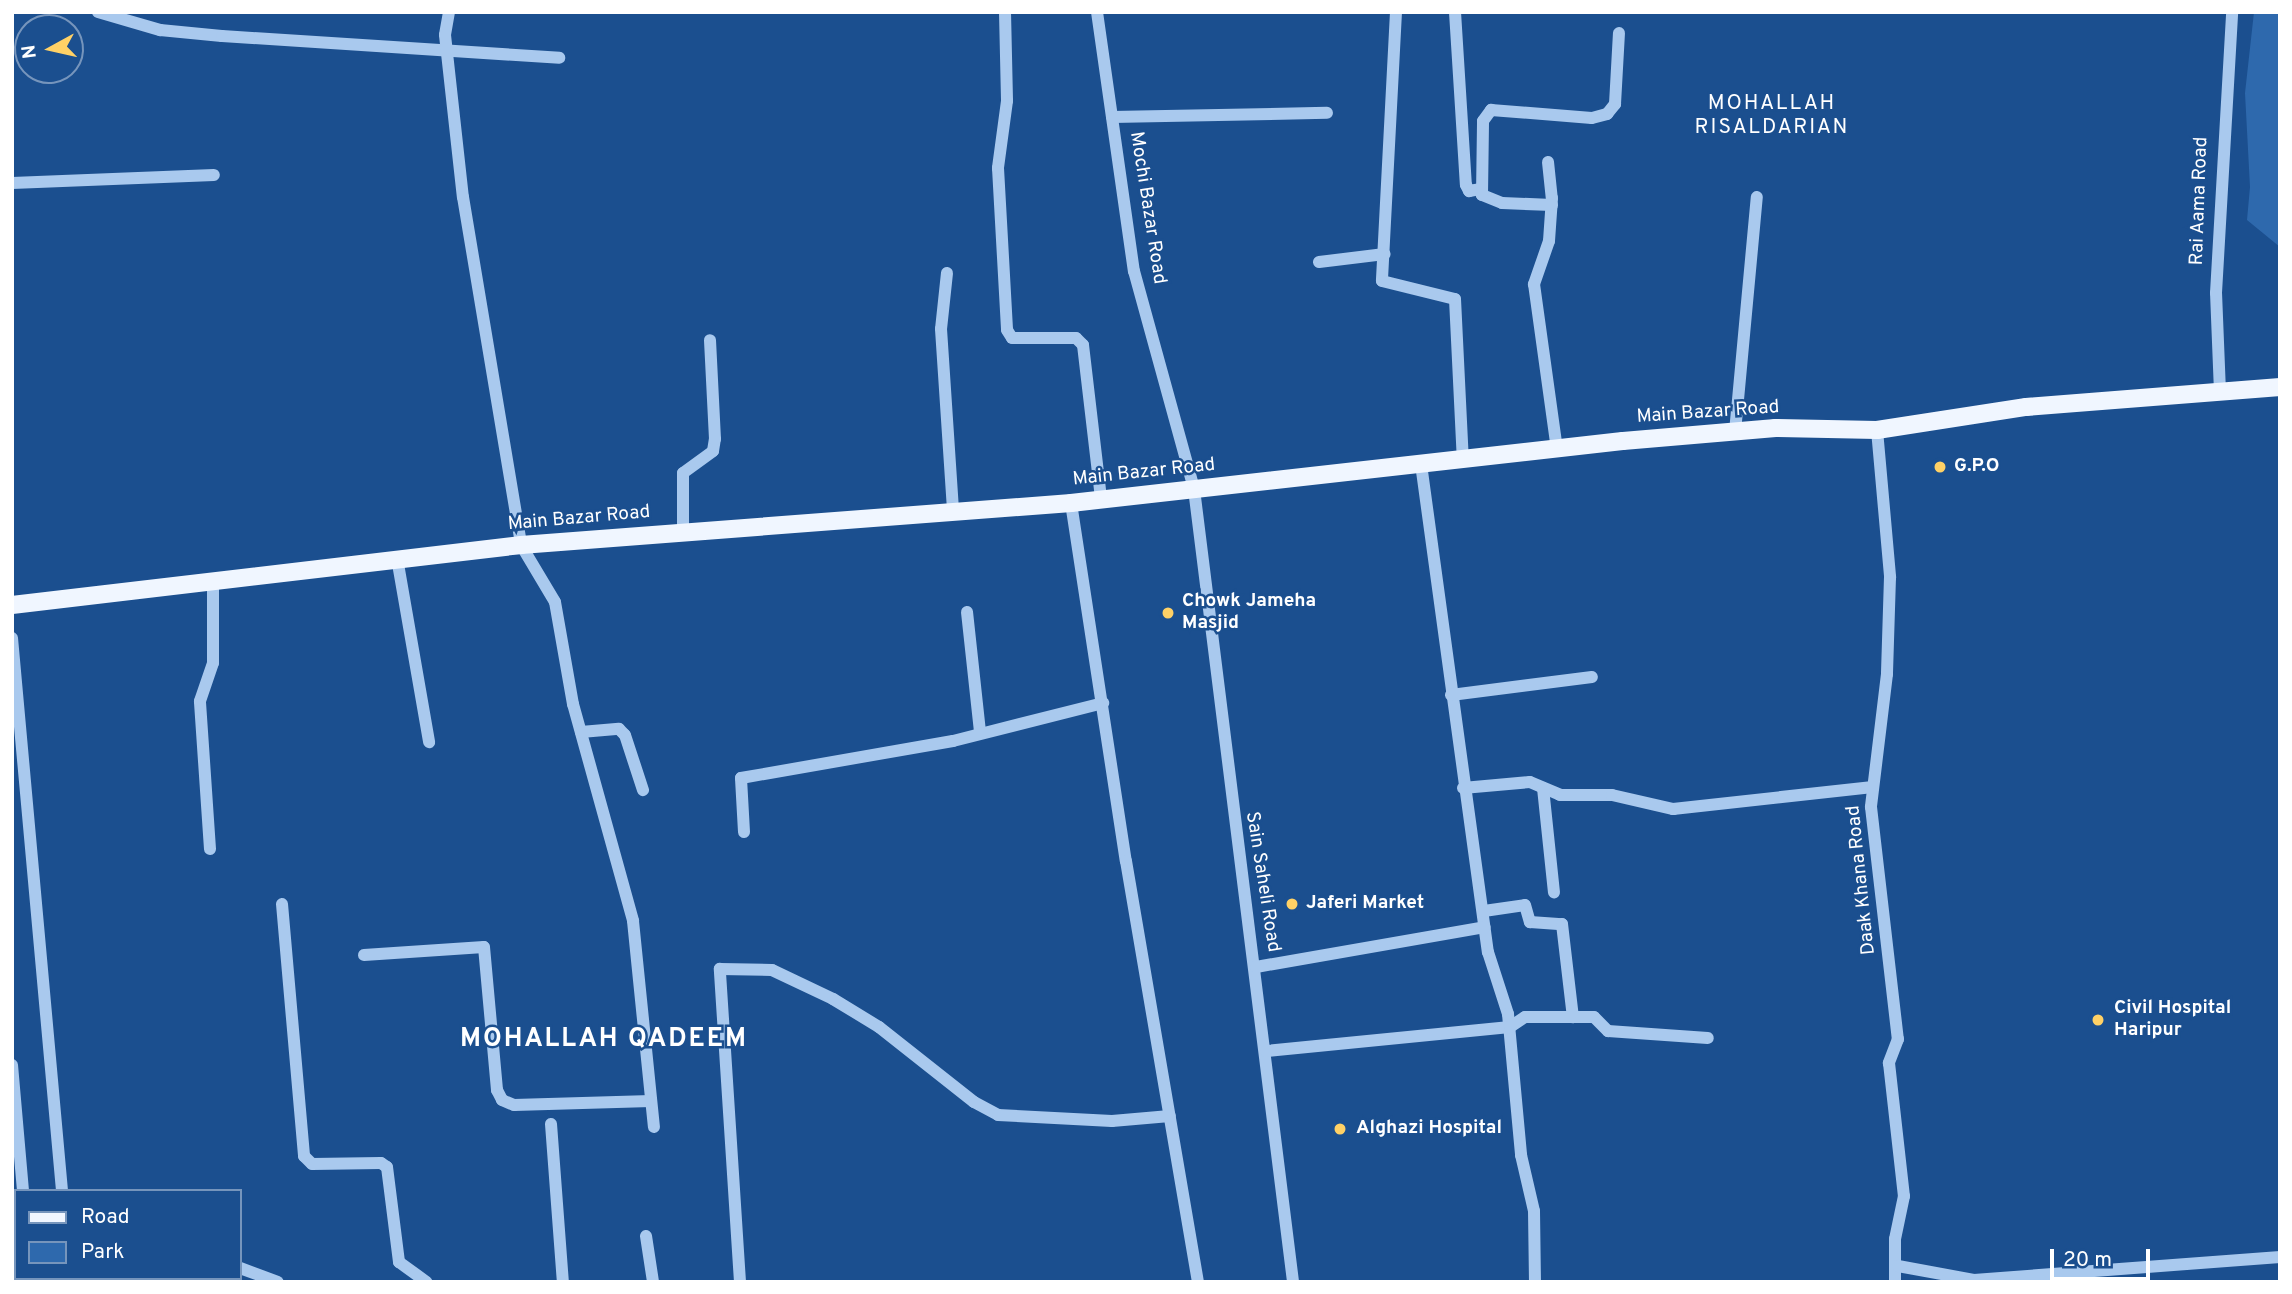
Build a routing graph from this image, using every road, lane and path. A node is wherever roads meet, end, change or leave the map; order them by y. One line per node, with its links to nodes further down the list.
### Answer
1 (98, 12): 9 (street)
2 (449, 12): 9 (street)
3 (1005, 12): 31 (street)
4 (1097, 12): 12 (street, Mochi Bazar Road)
5 (1396, 12): 19 (street)
6 (1455, 12): 16 (street)
7 (2232, 12): 24 (street, Rai Aama Road)
8 (1619, 33): 16 (street)
9 (446, 49): 10 (street); 35 (street)
10 (559, 58)
11 (1327, 113): 12 (street)
12 (1112, 117): 30 (street, Mochi Bazar Road)
13 (1548, 162): 18 (street)
14 (214, 175): 15 (street)
15 (12, 183)
16 (1480, 189): 18 (street)
17 (1757, 197): 26 (street)
18 (1552, 205): 27 (street)
19 (1385, 254): 20 (street); 28 (street)
20 (1320, 262)
21 (947, 273): 33 (street)
22 (710, 340): 34 (street)
23 (2280, 387): 24 (main road, Main Bazar Road)
24 (2220, 392): 25 (main road, Main Bazar Road)
25 (1877, 430): 26 (main road, Main Bazar Road); 47 (street, Daak Khana Road)
26 (1735, 432): 27 (main road, Main Bazar Road)
27 (1558, 449): 28 (main road, Main Bazar Road)
28 (1463, 460): 29 (main road, Main Bazar Road)
29 (1421, 464): 30 (main road, Main Bazar Road); 42 (street)
30 (1194, 489): 31 (main road, Main Bazar Road); 58 (street, Sain Saheli Road)
31 (1101, 499): 32 (main road, Main Bazar Road)
32 (1072, 503): 33 (main road, Main Bazar Road); 43 (street)
33 (953, 509): 34 (main road, Main Bazar Road)
34 (683, 531): 35 (main road, Main Bazar Road)
35 (521, 545): 36 (main road, Main Bazar Road); 44 (street)
36 (397, 558): 37 (main road, Main Bazar Road); 46 (street)
37 (213, 580): 38 (main road, Main Bazar Road); 52 (street)
38 (12, 605)
39 (967, 612): 45 (street)
40 (12, 638): 69 (street)
41 (1592, 677): 42 (street)
42 (1451, 695): 48 (street)
43 (1103, 703): 45 (street); 65 (street)
44 (581, 732): 50 (street); 64 (street)
45 (980, 732): 51 (street)
46 (429, 742)
47 (1873, 787): 49 (street); 72 (street, Daak Khana Road)
48 (1463, 788): 49 (street); 55 (street)
49 (1543, 788): 53 (street)
50 (643, 790)
51 (744, 832)
52 (210, 849)
53 (1555, 892)
54 (282, 904): 75 (street)
55 (1484, 911): 56 (street); 59 (street)
56 (1485, 927): 58 (street); 60 (street)
57 (364, 955): 64 (street)
58 (1256, 967): 62 (street, Sain Saheli Road)
59 (1573, 1017): 60 (street); 61 (street)
60 (1510, 1027): 62 (street); 81 (street)
61 (1708, 1038)
62 (1266, 1051): 80 (street, Sain Saheli Road)
63 (12, 1065): 68 (street)
64 (651, 1101): 67 (street)
65 (1170, 1116): 78 (street); 79 (street)
66 (551, 1124): 76 (street)
67 (654, 1127)
68 (23, 1189)
69 (62, 1189)
70 (646, 1236): 77 (street)
71 (2280, 1257): 72 (street)
72 (1898, 1266): 82 (street, Daak Khana Road)
73 (242, 1269): 74 (street)
74 (278, 1282)
75 (427, 1282)
76 (563, 1282)
77 (653, 1282)
78 (740, 1282)
79 (1198, 1282)
80 (1293, 1282)
81 (1535, 1282)
82 (1895, 1282)

